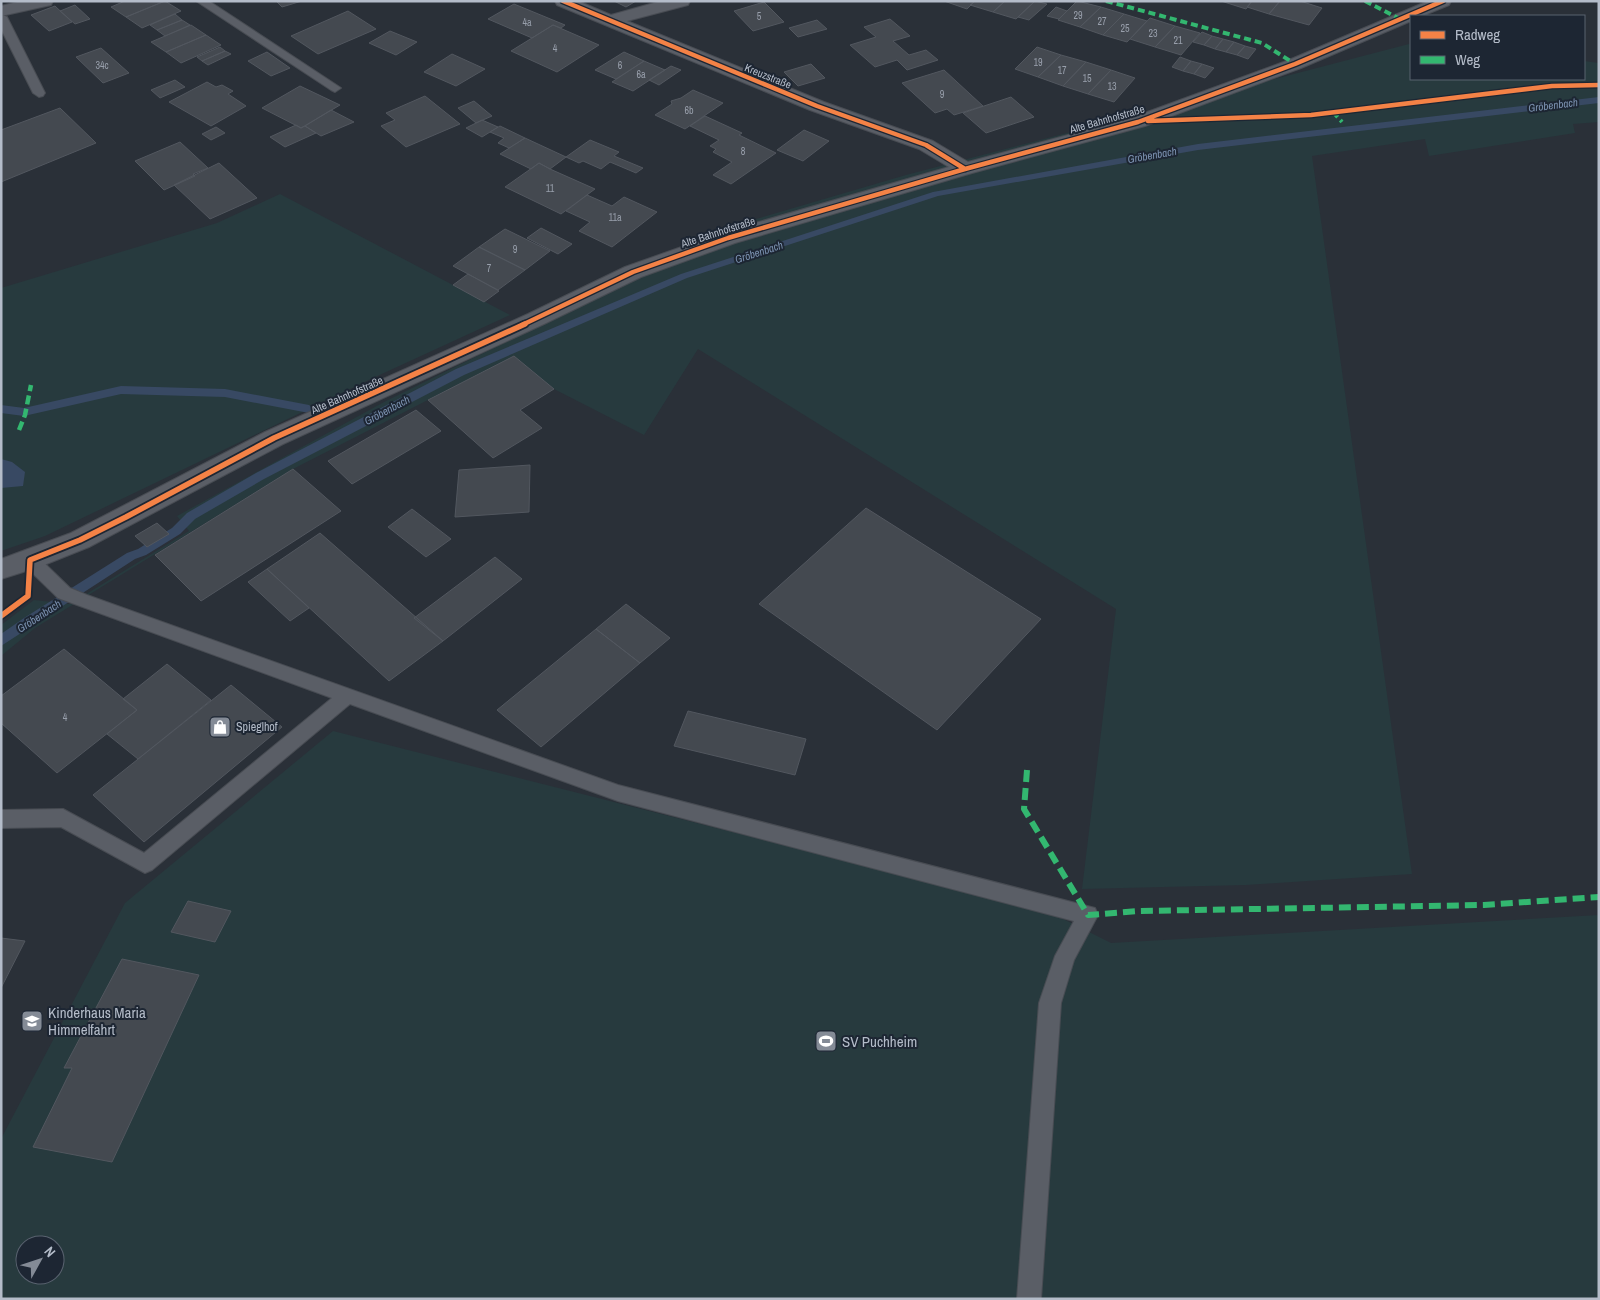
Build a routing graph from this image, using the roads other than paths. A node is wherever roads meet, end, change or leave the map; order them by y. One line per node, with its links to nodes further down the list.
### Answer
1 (45, 1): 6 (street)
2 (201, 1): 11 (lane)
3 (563, 1): 10 (street, Kreuzstraße)
4 (682, 1): 10 (street)
5 (1443, 1): 8 (street, Alte Bahnhofstraße)
6 (1, 11)
7 (1410, 15): 13 (street, Alte Bahnhofstraße)
8 (1410, 15)
9 (1, 17): 12 (lane)
10 (611, 20): 13 (street, Kreuzstraße)
11 (335, 88)
12 (39, 93)
13 (965, 169): 14 (street, Alte Bahnhofstraße)
14 (30, 560): 15 (street, Alte Bahnhofstraße); 16 (lane)
15 (1, 569)
16 (348, 695): 17 (lane); 18 (lane)
17 (1, 819)
18 (1029, 1299)

